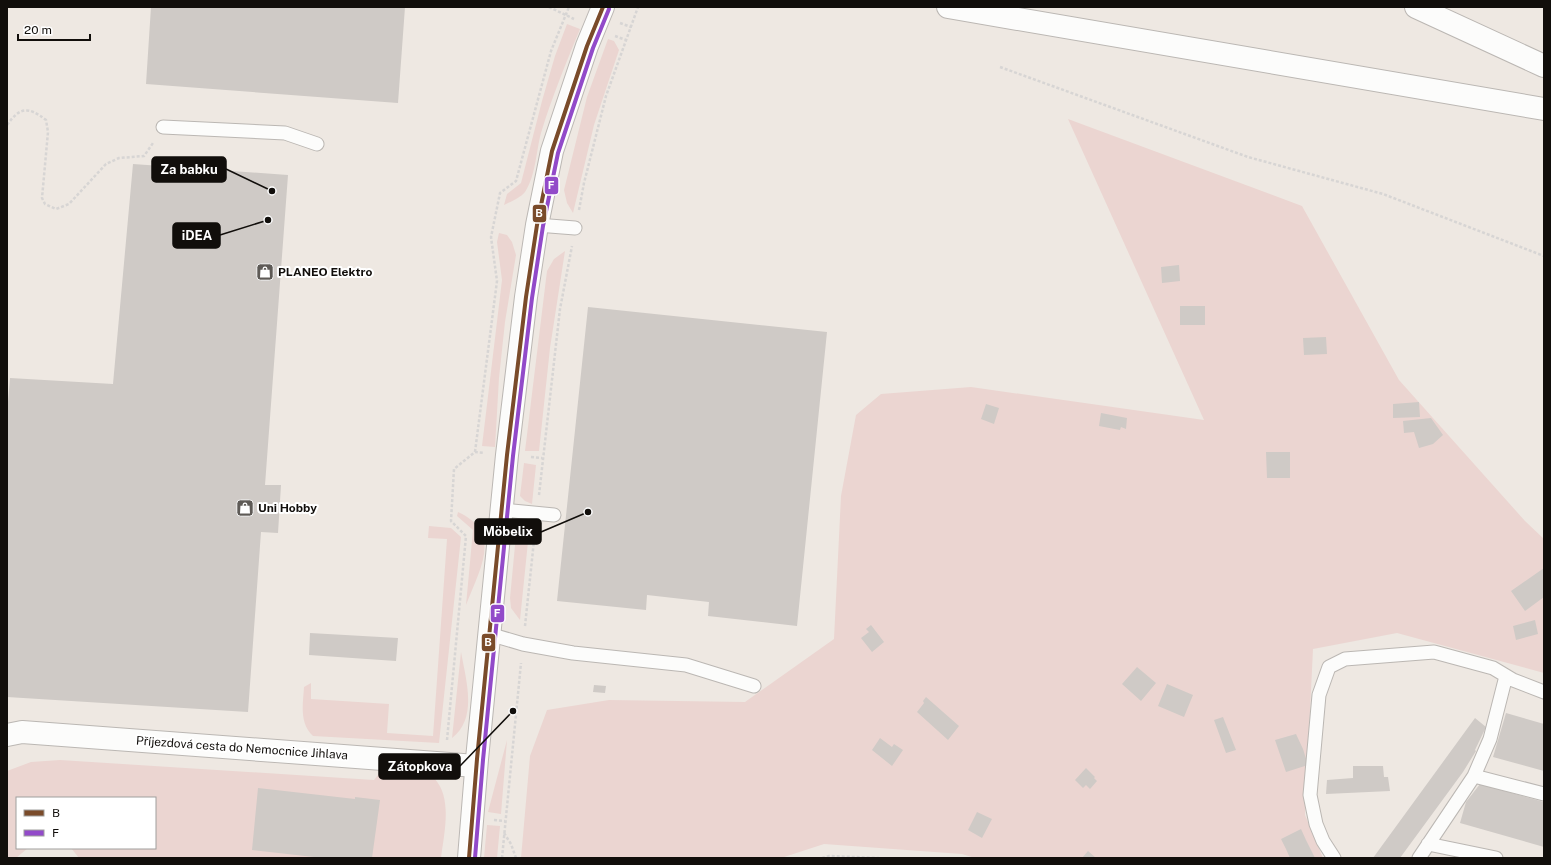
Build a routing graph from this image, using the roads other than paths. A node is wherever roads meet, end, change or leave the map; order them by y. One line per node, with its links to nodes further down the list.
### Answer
1 (604, 7): 8 (street)
2 (948, 7): 5 (street)
3 (1416, 7): 4 (street)
4 (1544, 66)
5 (1544, 109)
6 (163, 127): 7 (lane)
7 (317, 144)
8 (537, 225): 9 (lane); 10 (street)
9 (575, 228)
10 (502, 510): 11 (lane); 12 (street)
11 (554, 515)
12 (489, 634): 14 (lane); 17 (street)
13 (1506, 676): 15 (lane); 18 (lane); 22 (lane)
14 (754, 686)
15 (1544, 692)
16 (7, 734): 17 (street, Příjezdová cesta do Nemocnice Jihlava)
17 (476, 766): 21 (street)
18 (1474, 776): 19 (lane); 20 (lane)
19 (1544, 794)
20 (1428, 844): 23 (lane); 24 (lane)
21 (469, 858)
22 (1334, 858)
23 (1419, 858)
24 (1496, 858)

